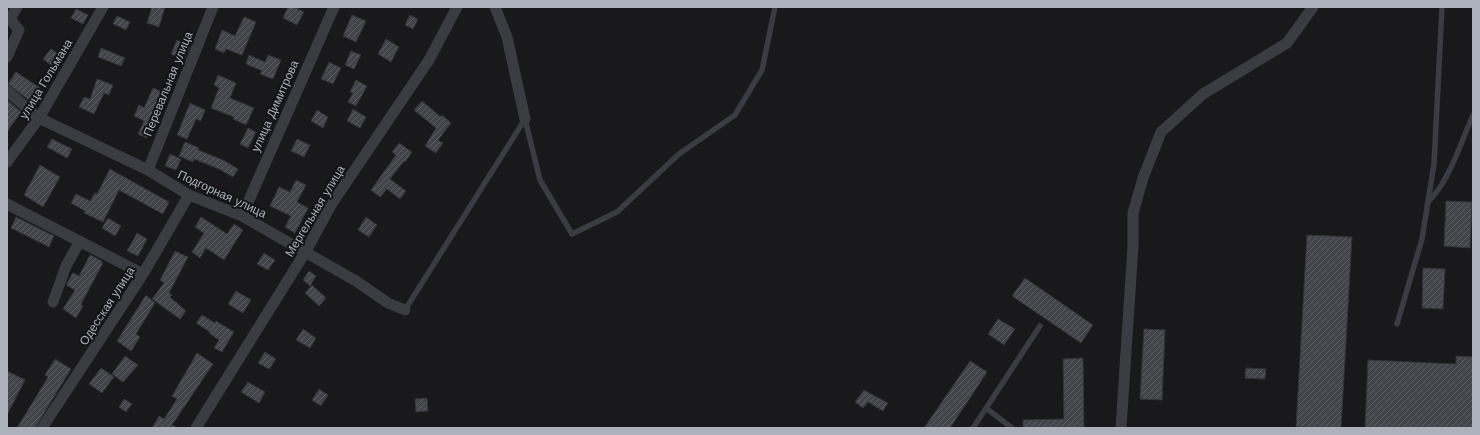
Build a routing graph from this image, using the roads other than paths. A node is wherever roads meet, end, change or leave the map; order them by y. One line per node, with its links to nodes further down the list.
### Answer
1 (17, 7): 10 (street)
2 (103, 7): 14 (street, улица Гольмана)
3 (213, 7): 17 (street, Перевальная улица)
4 (334, 7): 21 (street, улица Димитрова)
5 (457, 7): 23 (street, Мергельная улица)
6 (495, 7): 15 (street)
7 (775, 7): 15 (lane)
8 (1313, 7): 34 (street)
9 (1442, 7): 19 (lane)
10 (8, 18): 11 (street)
11 (7, 57)
12 (7, 91): 14 (street, Подгорная улица)
13 (1473, 115): 19 (lane)
14 (39, 118): 16 (street, улица Гольмана); 17 (street, Подгорная улица)
15 (525, 119): 26 (lane)
16 (8, 156)
17 (148, 170): 18 (street, Подгорная улица)
18 (189, 195): 21 (street, Подгорная улица); 24 (street, Одесская улица)
19 (1428, 202): 27 (lane)
20 (7, 204): 22 (street)
21 (242, 216): 23 (street, Подгорная улица)
22 (80, 241): 24 (street); 25 (street)
23 (306, 251): 26 (street, Подгорная улица); 31 (street, Мергельная улица)
24 (143, 274): 30 (street, Одесская улица)
25 (53, 302)
26 (406, 310)
27 (1397, 324)
28 (1040, 326): 29 (lane)
29 (986, 408): 32 (lane); 33 (lane)
30 (42, 428)
31 (196, 428)
32 (973, 428)
33 (1012, 428)
34 (1121, 428)

